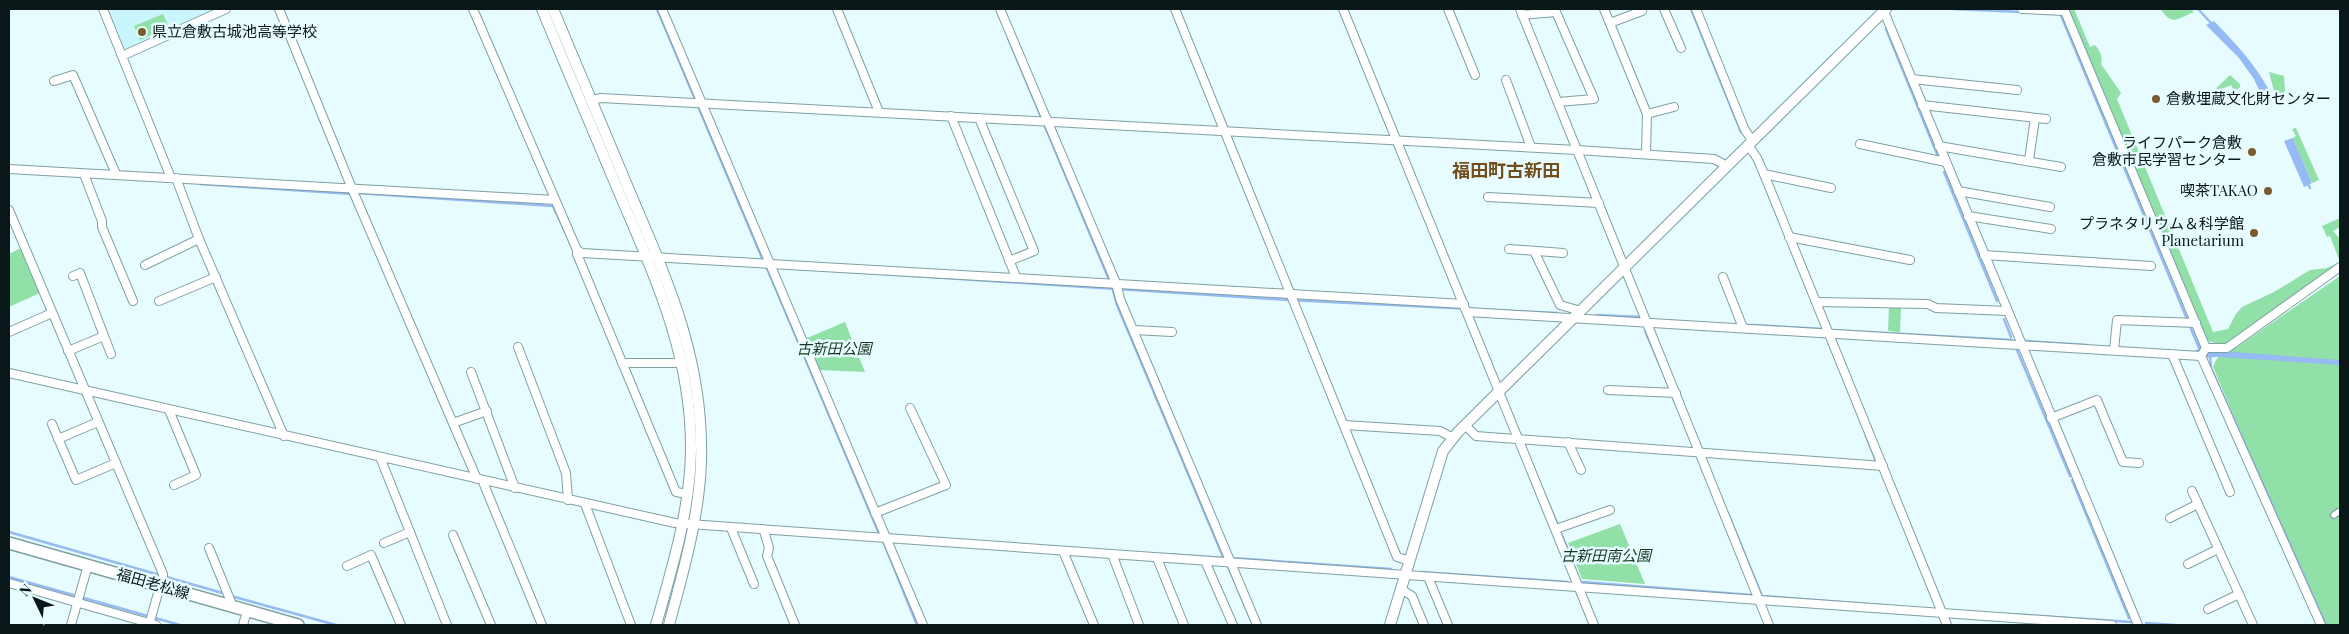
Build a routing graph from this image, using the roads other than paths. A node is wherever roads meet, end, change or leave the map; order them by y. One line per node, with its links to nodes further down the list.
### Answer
1 (102, 9): 23 (street)
2 (226, 9): 23 (street)
3 (279, 9): 60 (street)
4 (473, 9): 62 (street)
5 (542, 9): 75 (street)
6 (553, 9): 29 (street)
7 (662, 9): 31 (street)
8 (838, 9): 34 (street)
9 (1000, 9): 40 (street)
10 (1174, 9): 41 (street)
11 (1342, 9): 42 (street)
12 (1448, 9): 24 (street)
13 (1604, 9): 21 (street)
14 (1664, 9): 22 (street)
15 (1696, 9): 43 (street)
16 (2022, 9): 18 (street)
17 (1884, 10): 25 (street); 43 (street)
18 (2065, 10): 98 (street)
19 (1642, 11): 21 (street)
20 (1521, 12): 30 (street); 30 (street)
21 (1610, 22): 35 (street)
22 (1681, 48)
23 (122, 56): 57 (street)
24 (1475, 75)
25 (1912, 79): 28 (street); 32 (street)
26 (1506, 80): 46 (street)
27 (54, 82): 54 (street)
28 (2016, 90)
29 (591, 100): 31 (street); 76 (street)
30 (1558, 102): 47 (street)
31 (699, 103): 34 (street); 80 (street)
32 (1922, 105): 38 (street); 45 (street)
33 (1674, 107): 35 (street)
34 (879, 112): 36 (street)
35 (1647, 114): 48 (street)
36 (951, 116): 37 (street); 78 (street)
37 (979, 118): 40 (street); 78 (street)
38 (2035, 118): 39 (street); 49 (street)
39 (2046, 119)
40 (1045, 122): 41 (street); 88 (street)
41 (1224, 130): 42 (street); 89 (street)
42 (1395, 140): 46 (street); 93 (street)
43 (1750, 143): 51 (street); 55 (street)
44 (1860, 144): 50 (street)
45 (1939, 146): 49 (street); 50 (street)
46 (1531, 147): 47 (street)
47 (1578, 150): 48 (street); 63 (street)
48 (1646, 154): 51 (street)
49 (2029, 160): 52 (street)
50 (1946, 162): 59 (street)
51 (1727, 166): 82 (street)
52 (2061, 166)
53 (9, 169): 56 (street)
54 (116, 174): 56 (street); 57 (street)
55 (1764, 174): 58 (street); 68 (street)
56 (84, 176): 91 (street)
57 (175, 180): 60 (street); 69 (street)
58 (1831, 188)
59 (1958, 191): 64 (street); 66 (street)
60 (354, 192): 62 (street); 126 (street)
61 (1488, 197): 63 (street)
62 (555, 200): 72 (street)
63 (1596, 203): 82 (street)
64 (2050, 207)
65 (9, 210): 95 (street)
66 (1968, 216): 67 (street); 74 (street)
67 (2052, 228)
68 (1789, 236): 77 (street); 92 (street)
69 (199, 239): 79 (street); 87 (street)
70 (1509, 249): 71 (street)
71 (1534, 251): 73 (street); 96 (street)
72 (577, 252): 75 (street); 114 (street)
73 (1563, 253)
74 (1984, 255): 81 (street); 94 (street)
75 (646, 256): 76 (street); 113 (street)
76 (657, 256): 80 (street); 155 (street)
77 (1910, 260)
78 (1010, 261): 85 (street)
79 (145, 265)
80 (772, 266): 85 (street); 152 (street)
81 (2151, 266)
82 (1625, 267): 96 (street); 97 (street)
83 (2340, 268): 107 (street)
84 (73, 276): 104 (street)
85 (1016, 277): 88 (street)
86 (1723, 277): 99 (street)
87 (216, 278): 90 (street); 130 (street)
88 (1114, 285): 89 (street); 100 (street)
89 (1292, 298): 93 (street); 128 (street)
90 (160, 300)
91 (133, 301)
92 (1816, 302): 94 (street); 103 (street)
93 (1466, 308): 96 (street); 119 (street)
94 (2007, 311): 105 (street)
95 (52, 313): 101 (street); 109 (street)
96 (1578, 314): 97 (street); 119 (street)
97 (1648, 323): 99 (street); 120 (street)
98 (2196, 324): 107 (street); 108 (street)
99 (1743, 328): 103 (street)
100 (1134, 330): 102 (street); 169 (street)
101 (9, 332)
102 (1172, 332)
103 (1828, 334): 105 (street); 139 (street)
104 (104, 336): 109 (street); 110 (street)
105 (2020, 344): 108 (street); 124 (street)
106 (518, 347): 147 (street)
107 (2206, 348): 112 (street)
108 (2114, 350): 111 (street)
109 (68, 351): 117 (street)
110 (111, 354)
111 (2172, 354): 112 (street); 145 (street)
112 (2201, 356): 216 (street)
113 (682, 361): 114 (street); 146 (street)
114 (622, 363): 146 (street)
115 (471, 372): 123 (street)
116 (9, 374): 117 (street)
117 (83, 388): 122 (street); 125 (street)
118 (1608, 390): 120 (street)
119 (1500, 391): 129 (street); 132 (street)
120 (1676, 393): 135 (street)
121 (910, 408): 152 (street)
122 (169, 410): 130 (street); 142 (street)
123 (487, 411): 126 (street); 143 (street)
124 (2051, 418): 138 (street); 214 (street)
125 (98, 422): 133 (street); 137 (street)
126 (453, 423): 141 (street)
127 (52, 424): 133 (street)
128 (1344, 425): 131 (street); 170 (street)
129 (1464, 425): 131 (street); 132 (street)
130 (283, 433): 136 (street)
131 (1453, 438): 170 (street)
132 (1519, 438): 134 (street); 157 (street)
133 (58, 439): 137 (street)
134 (1568, 442): 135 (street); 140 (street)
135 (1700, 452): 139 (street); 185 (street)
136 (380, 457): 141 (street); 159 (street)
137 (116, 463): 177 (street)
138 (2139, 463)
139 (1882, 466): 188 (street)
140 (1581, 470)
141 (477, 477): 143 (street); 196 (street)
142 (174, 484)
143 (515, 485): 147 (street)
144 (2192, 491): 149 (street)
145 (2230, 492)
146 (688, 494): 155 (street)
147 (568, 497): 148 (street)
148 (585, 504): 155 (street); 197 (street)
149 (2198, 504): 154 (street); 165 (street)
150 (1610, 510): 157 (street)
151 (2340, 511): 153 (street)
152 (876, 513): 161 (street)
153 (2334, 515)
154 (2170, 518)
155 (689, 524): 156 (street); 198 (street); 199 (street)
156 (731, 528): 158 (street); 179 (street)
157 (1556, 529): 180 (street)
158 (764, 531): 161 (street); 200 (street)
159 (410, 532): 163 (street); 194 (street)
160 (453, 535): 195 (street)
161 (885, 536): 166 (street); 201 (street)
162 (9, 543): 173 (main road, 福田老松線)
163 (384, 543)
164 (209, 548): 184 (street)
165 (2218, 549): 172 (street); 182 (street)
166 (1063, 551): 167 (street); 202 (street)
167 (1112, 554): 168 (street); 203 (street)
168 (1157, 558): 171 (street); 204 (street)
169 (1228, 561): 171 (street); 175 (street); 206 (street)
170 (1410, 561): 175 (street)
171 (1205, 562): 205 (street)
172 (2188, 564)
173 (88, 565): 177 (main road, 福田老松線); 183 (street)
174 (347, 566): 193 (street)
175 (1406, 575): 176 (street); 181 (street)
176 (1428, 577): 180 (street); 209 (street)
177 (162, 581): 184 (main road, 福田老松線); 189 (street)
178 (9, 583): 183 (street)
179 (754, 584)
180 (1579, 586): 185 (street); 210 (street)
181 (1401, 589): 207 (street); 208 (street)
182 (2239, 594): 186 (street); 215 (street)
183 (79, 599): 189 (street); 190 (street)
184 (230, 599): 187 (main road, 福田老松線)
185 (1759, 600): 188 (street); 211 (street)
186 (2208, 609)
187 (247, 611): 191 (street); 192 (main road, 福田老松線)
188 (1942, 612): 212 (street); 213 (street)
189 (151, 622)
190 (71, 625)
191 (243, 625)
192 (298, 625)
193 (401, 625)
194 (447, 625)
195 (491, 625)
196 (542, 625)
197 (631, 625)
198 (656, 625)
199 (669, 625)
200 (795, 625)
201 (923, 625)
202 (1094, 625)
203 (1139, 625)
204 (1184, 625)
205 (1233, 625)
206 (1257, 625)
207 (1390, 625)
208 (1424, 625)
209 (1448, 625)
210 (1594, 625)
211 (1769, 625)
212 (1947, 625)
213 (2112, 625)
214 (2138, 625)
215 (2253, 625)
216 (2321, 625)

